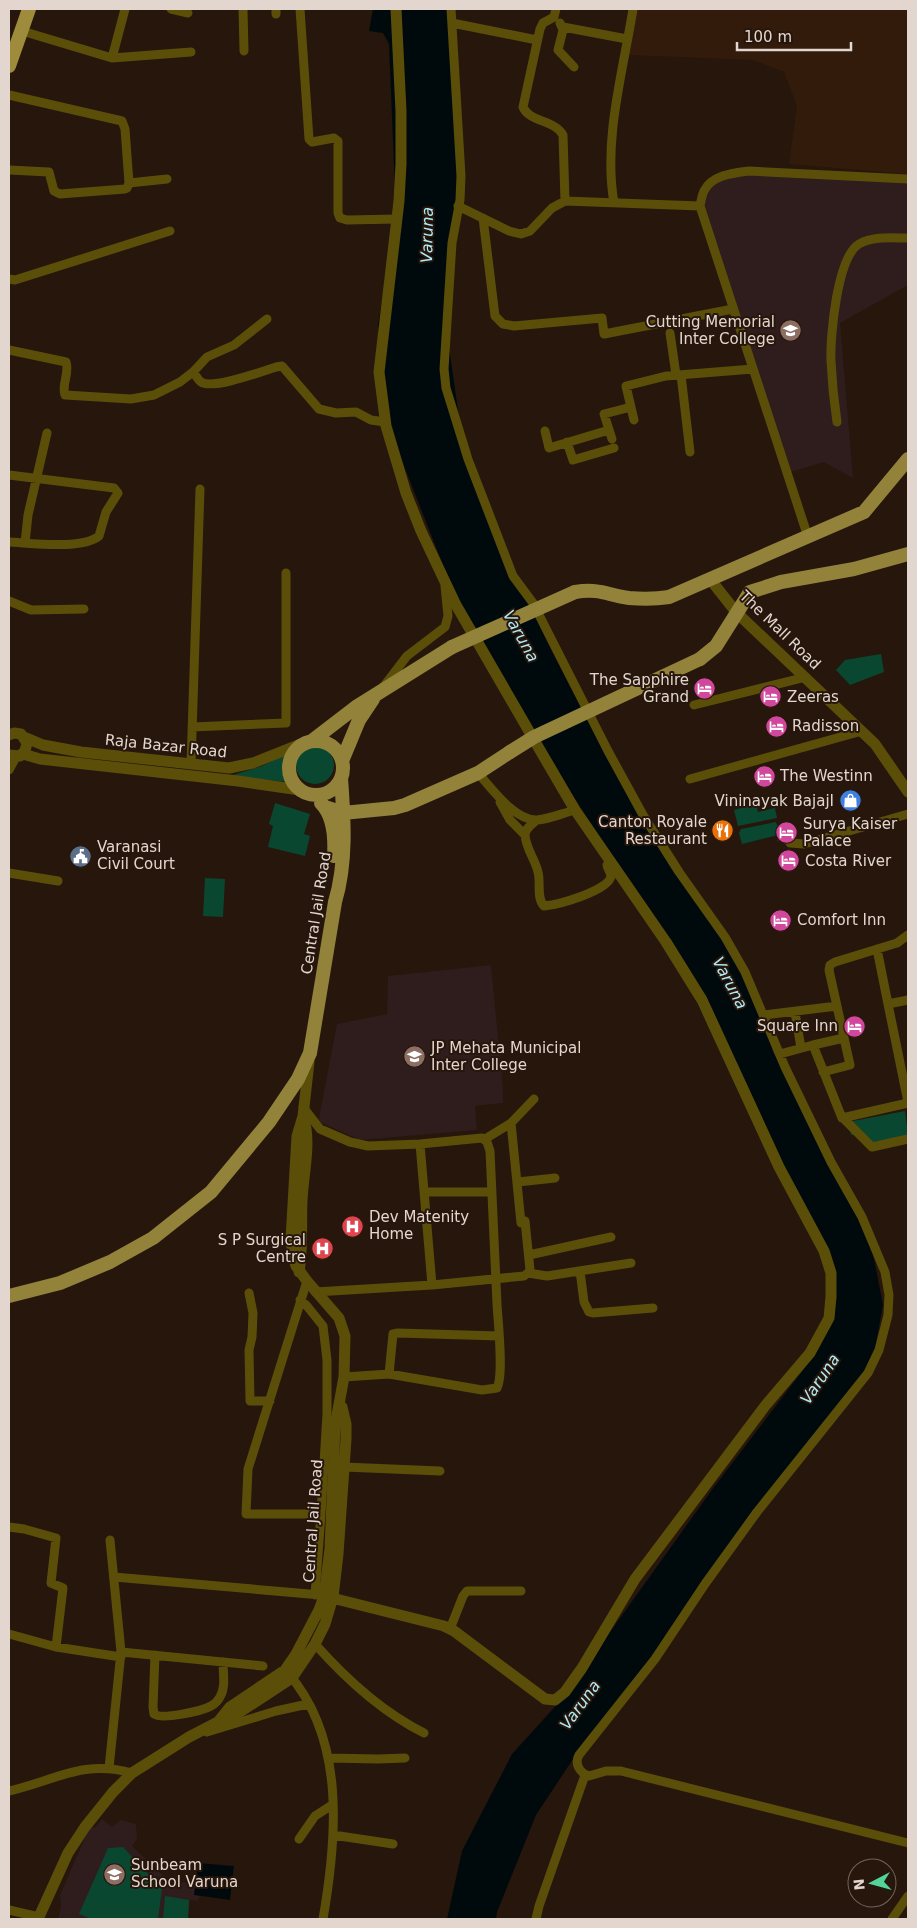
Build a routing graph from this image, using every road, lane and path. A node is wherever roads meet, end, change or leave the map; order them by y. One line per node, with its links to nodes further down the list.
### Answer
1 (20, 9): 16 (highway)
2 (29, 9): 14 (highway)
3 (125, 9): 20 (street)
4 (171, 9): 10 (street)
5 (243, 9): 18 (street)
6 (300, 9): 33 (street)
7 (396, 9): 33 (street)
8 (451, 9): 12 (street)
9 (633, 9): 15 (street)
10 (188, 12)
11 (555, 13): 13 (street); 17 (street)
12 (452, 23): 17 (street); 30 (street)
13 (563, 27): 15 (street); 22 (street)
14 (22, 31): 20 (street); 21 (highway)
15 (627, 39): 29 (street)
16 (9, 40)
17 (538, 40): 28 (street)
18 (244, 51)
19 (191, 52): 20 (street)
20 (112, 58)
21 (9, 66)
22 (574, 67)
23 (9, 95): 27 (street)
24 (9, 170): 27 (street)
25 (167, 179): 27 (street)
26 (908, 179): 31 (street)
27 (129, 183)
28 (565, 200): 29 (street); 32 (street)
29 (614, 203): 31 (street)
30 (458, 206): 32 (street); 102 (street)
31 (700, 206): 37 (street)
32 (483, 218): 37 (street)
33 (397, 219): 46 (street)
34 (170, 231): 36 (street)
35 (908, 238): 47 (street)
36 (9, 279)
37 (733, 309): 41 (street)
38 (267, 319): 42 (street)
39 (670, 333): 43 (street)
40 (9, 350): 42 (street)
41 (753, 369): 43 (street); 57 (street)
42 (193, 372): 46 (street)
43 (679, 375): 44 (street); 52 (street)
44 (631, 407): 45 (street); 50 (street)
45 (634, 420)
46 (385, 422): 63 (street)
47 (837, 422)
48 (545, 431): 50 (street)
49 (47, 433): 55 (street)
50 (567, 442): 51 (street)
51 (614, 448)
52 (690, 452)
53 (908, 459): 57 (main road)
54 (9, 475): 55 (street)
55 (36, 478): 59 (street); 59 (street)
56 (200, 489): 70 (street)
57 (808, 537): 62 (main road)
58 (9, 542): 59 (street)
59 (26, 543)
60 (908, 554): 66 (main road)
61 (286, 573): 70 (street)
62 (710, 579): 66 (street, The Mall Road); 68 (main road, bridge)
63 (445, 582): 68 (street); 86 (street)
64 (9, 602): 65 (street)
65 (84, 609)
66 (736, 612): 67 (street, The Mall Road); 79 (main road, bridge)
67 (806, 677): 69 (street); 71 (street, The Mall Road)
68 (379, 692): 74 (main road); 76 (main road)
69 (694, 705)
70 (192, 727): 77 (street)
71 (862, 732): 81 (street); 82 (street, The Mall Road)
72 (9, 734): 73 (street, Raja Bazar Road)
73 (24, 737): 75 (street); 77 (street, Raja Bazar Road)
74 (308, 742): 76 (main road); 77 (street, Raja Bazar Road); 83 (main road)
75 (16, 755): 78 (street); 83 (street)
76 (342, 762): 80 (main road)
77 (191, 764)
78 (9, 770)
79 (478, 773): 84 (street); 87 (main road)
80 (341, 778): 83 (main road); 87 (main road, Central Jail Road)
81 (690, 780)
82 (908, 792)
83 (306, 793): 85 (main road)
84 (496, 793): 89 (street); 90 (street)
85 (325, 807): 87 (main road); 95 (main road)
86 (575, 810): 89 (street); 92 (street)
87 (343, 813): 95 (main road, Central Jail Road)
88 (908, 814): 91 (street)
89 (536, 820): 90 (street)
90 (525, 835): 92 (street)
91 (790, 843)
92 (611, 861): 147 (street)
93 (9, 872): 94 (street)
94 (58, 881)
95 (335, 902): 106 (main road, Central Jail Road)
96 (908, 935): 97 (street)
97 (877, 949): 99 (street); 100 (street)
98 (908, 1000): 99 (street)
99 (888, 1004): 110 (street)
100 (837, 1006): 101 (street); 103 (street)
101 (795, 1012): 102 (street); 105 (street)
102 (764, 1015): 107 (street)
103 (844, 1038): 104 (street); 108 (street)
104 (813, 1045): 105 (street); 108 (street)
105 (801, 1048): 107 (street)
106 (310, 1053): 111 (street, Central Jail Road); 131 (main road, Central Jail Road)
107 (780, 1054): 163 (street)
108 (823, 1072): 112 (street)
109 (534, 1099): 113 (street)
110 (908, 1103): 112 (street)
111 (303, 1111): 116 (street); 127 (street, Central Jail Road)
112 (844, 1119): 115 (street)
113 (511, 1123): 114 (street); 118 (street)
114 (485, 1139): 116 (street); 120 (street)
115 (908, 1139)
116 (420, 1144): 119 (street)
117 (555, 1178): 118 (street)
118 (518, 1182): 122 (street)
119 (424, 1192): 120 (street); 128 (street)
120 (492, 1192): 126 (street)
121 (611, 1237): 122 (street)
122 (528, 1255): 125 (street)
123 (632, 1264): 124 (street)
124 (580, 1271): 125 (street); 133 (street)
125 (528, 1274): 126 (street)
126 (496, 1280): 128 (street); 134 (street)
127 (307, 1281): 129 (street, Central Jail Road); 132 (street)
128 (432, 1285): 129 (street)
129 (315, 1292): 136 (street, Central Jail Road)
130 (249, 1294): 137 (street)
131 (9, 1296)
132 (300, 1300): 137 (street); 141 (street)
133 (653, 1308)
134 (499, 1336): 135 (street); 135 (street)
135 (389, 1374): 136 (street)
136 (344, 1377): 138 (street, Central Jail Road)
137 (270, 1401): 141 (street)
138 (341, 1403): 139 (street); 146 (street, Central Jail Road)
139 (344, 1467): 140 (street); 146 (street)
140 (440, 1471)
141 (321, 1514): 146 (street)
142 (9, 1527): 150 (street)
143 (110, 1540): 144 (street)
144 (114, 1577): 146 (street); 151 (street)
145 (521, 1592): 147 (street)
146 (324, 1596): 147 (street); 149 (street); 155 (street, Central Jail Road)
147 (450, 1630)
148 (9, 1634): 150 (street)
149 (315, 1644): 155 (street); 157 (street)
150 (56, 1647): 151 (street)
151 (121, 1654): 152 (street); 161 (street)
152 (155, 1656): 153 (street); 153 (street)
153 (223, 1662): 154 (street)
154 (262, 1666)
155 (288, 1674): 156 (street); 158 (street)
156 (308, 1704): 158 (street); 159 (street)
157 (424, 1733)
158 (189, 1737): 162 (street)
159 (328, 1758): 160 (street); 165 (street)
160 (405, 1758)
161 (110, 1768): 162 (street); 164 (street)
162 (132, 1774): 172 (street)
163 (585, 1775): 168 (street); 174 (street)
164 (9, 1791)
165 (332, 1805): 166 (street); 167 (street)
166 (333, 1835): 169 (street); 173 (street)
167 (299, 1839)
168 (908, 1842)
169 (392, 1844)
170 (908, 1896): 175 (street)
171 (9, 1910): 172 (street)
172 (38, 1918)
173 (323, 1919)
174 (536, 1919)
175 (892, 1919)

